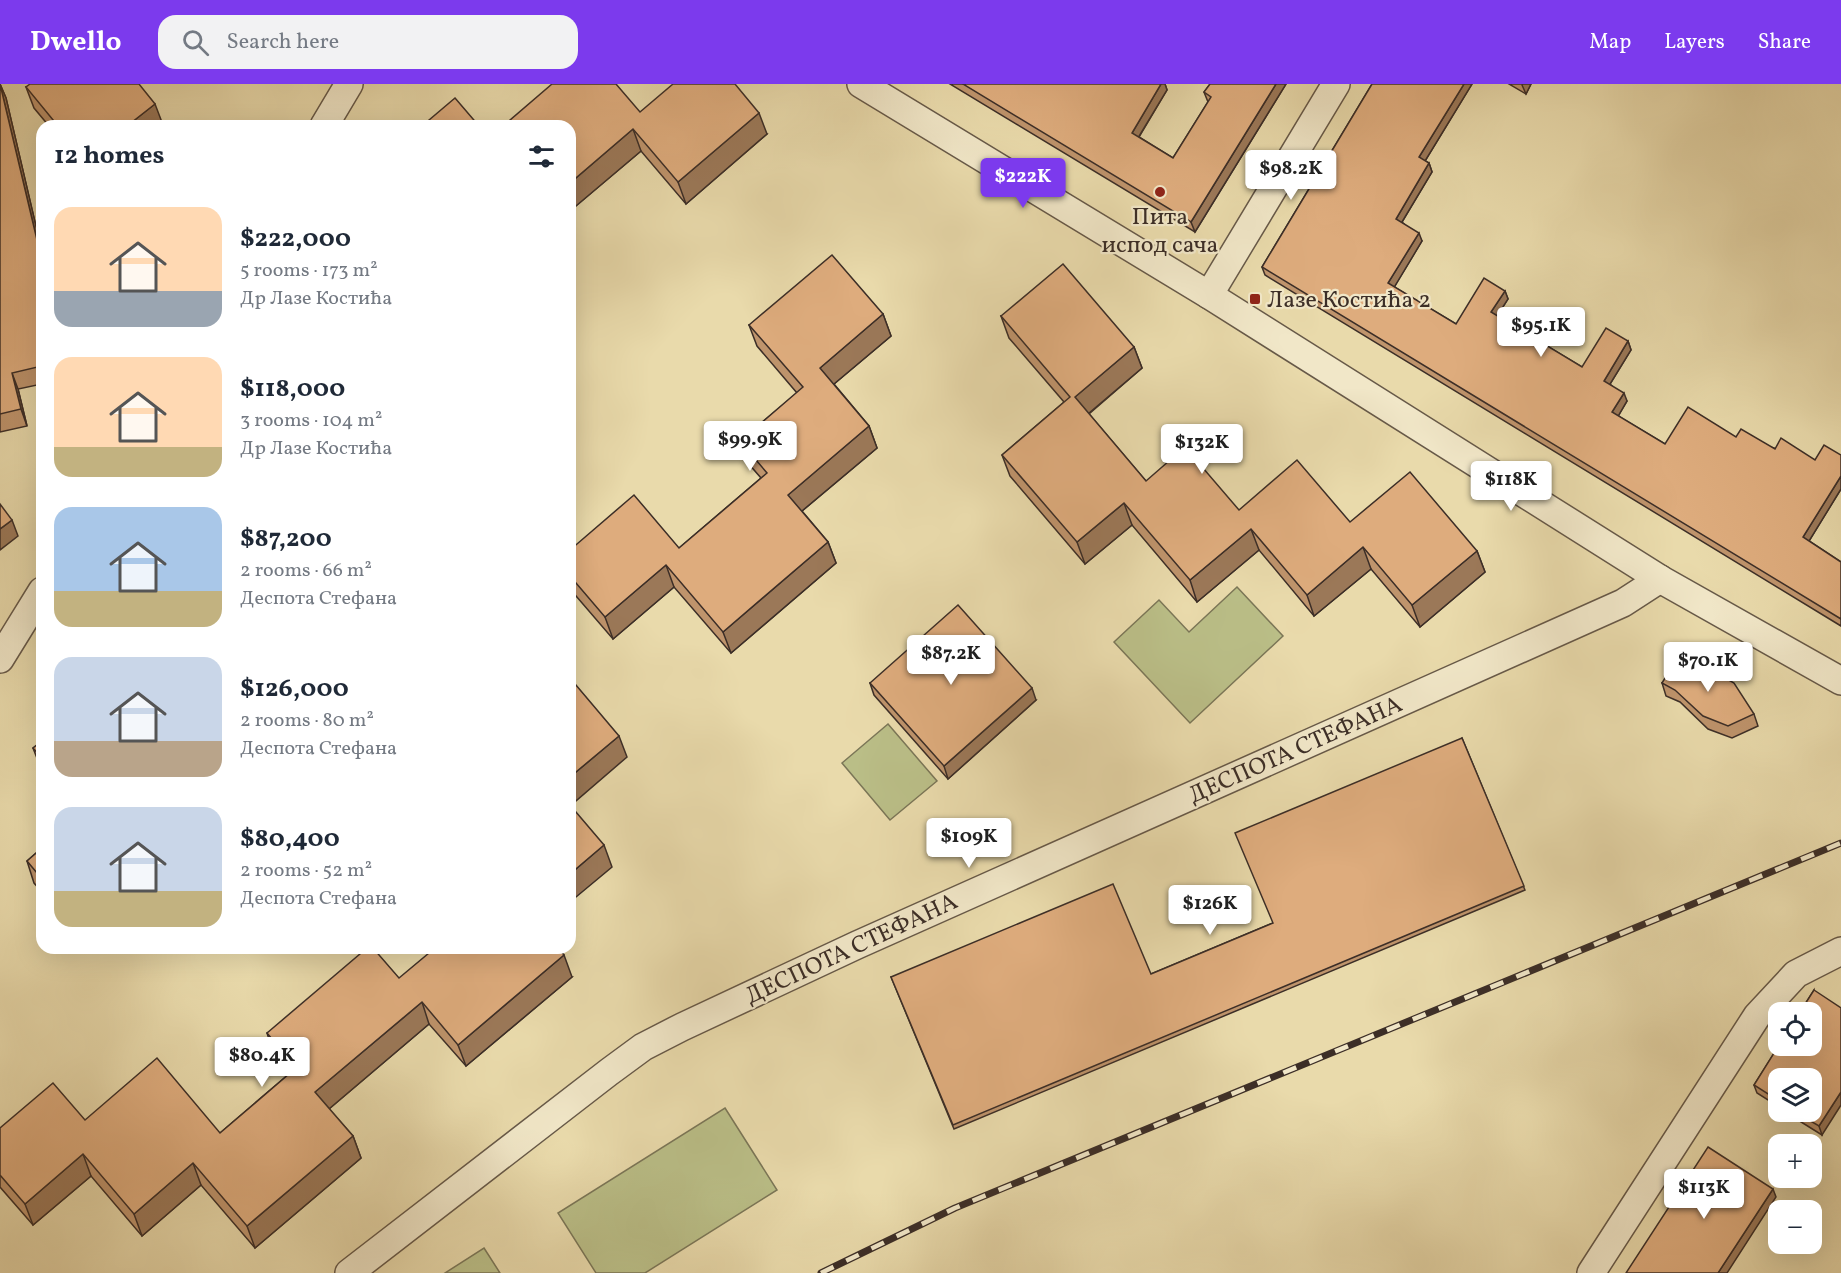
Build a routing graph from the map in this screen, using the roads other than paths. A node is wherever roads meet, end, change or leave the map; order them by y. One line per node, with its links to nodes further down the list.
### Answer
1 (349, 84): 4 (street)
2 (861, 84): 5 (street)
3 (1336, 84): 5 (street)
4 (328, 120)
5 (1209, 295): 6 (street)
6 (1660, 579): 9 (street); 11 (street, ДЕСПОТА СТЕФАНА)
7 (36, 601): 8 (street)
8 (0, 659)
9 (1841, 681)
10 (1841, 951): 12 (street)
11 (349, 1273)
12 (1591, 1273)

